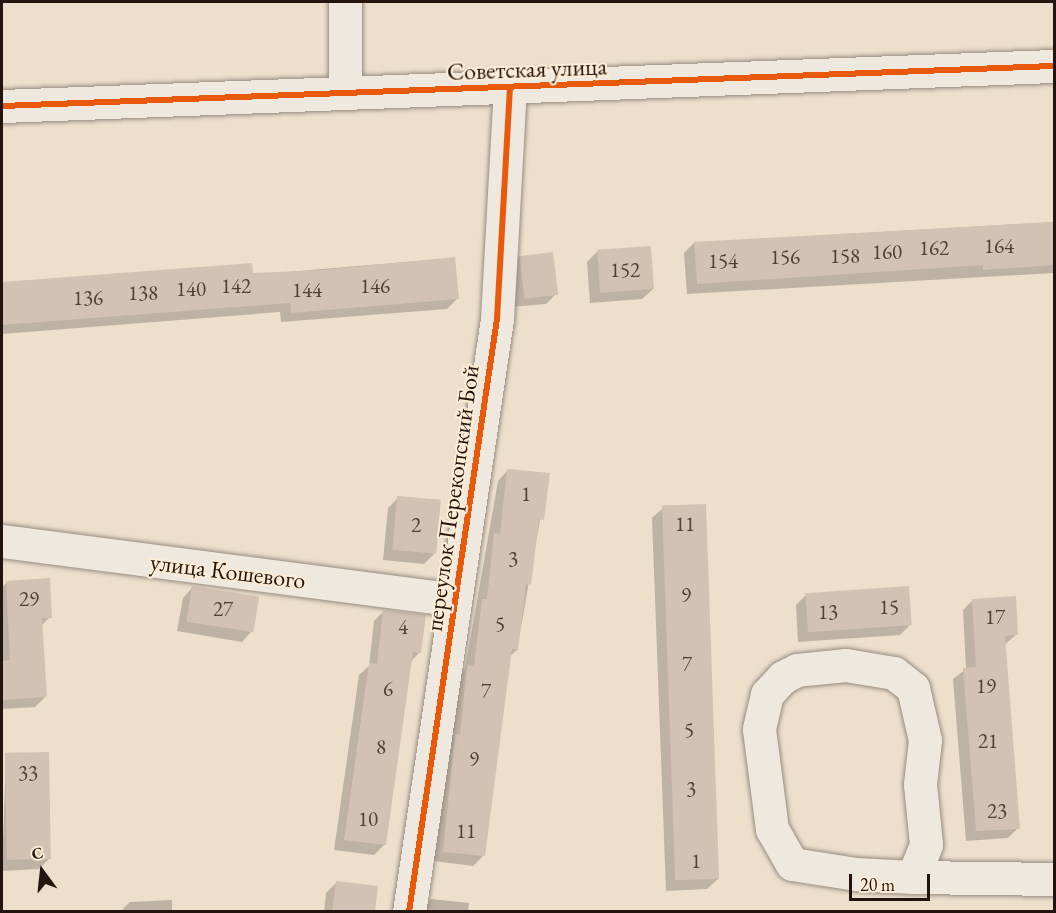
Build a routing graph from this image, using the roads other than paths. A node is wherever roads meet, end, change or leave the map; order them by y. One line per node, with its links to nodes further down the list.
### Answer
1 (345, 2): 4 (street)
2 (1054, 66): 3 (street, Советская улица)
3 (510, 88): 4 (street, Советская улица); 7 (street, переулок Перекопский Бой)
4 (345, 93): 5 (street, Советская улица)
5 (2, 105)
6 (2, 541): 7 (street, улица Кошевого)
7 (455, 600): 10 (street, переулок Перекопский Бой)
8 (913, 877): 8 (street); 9 (street)
9 (1054, 879)
10 (409, 912)

